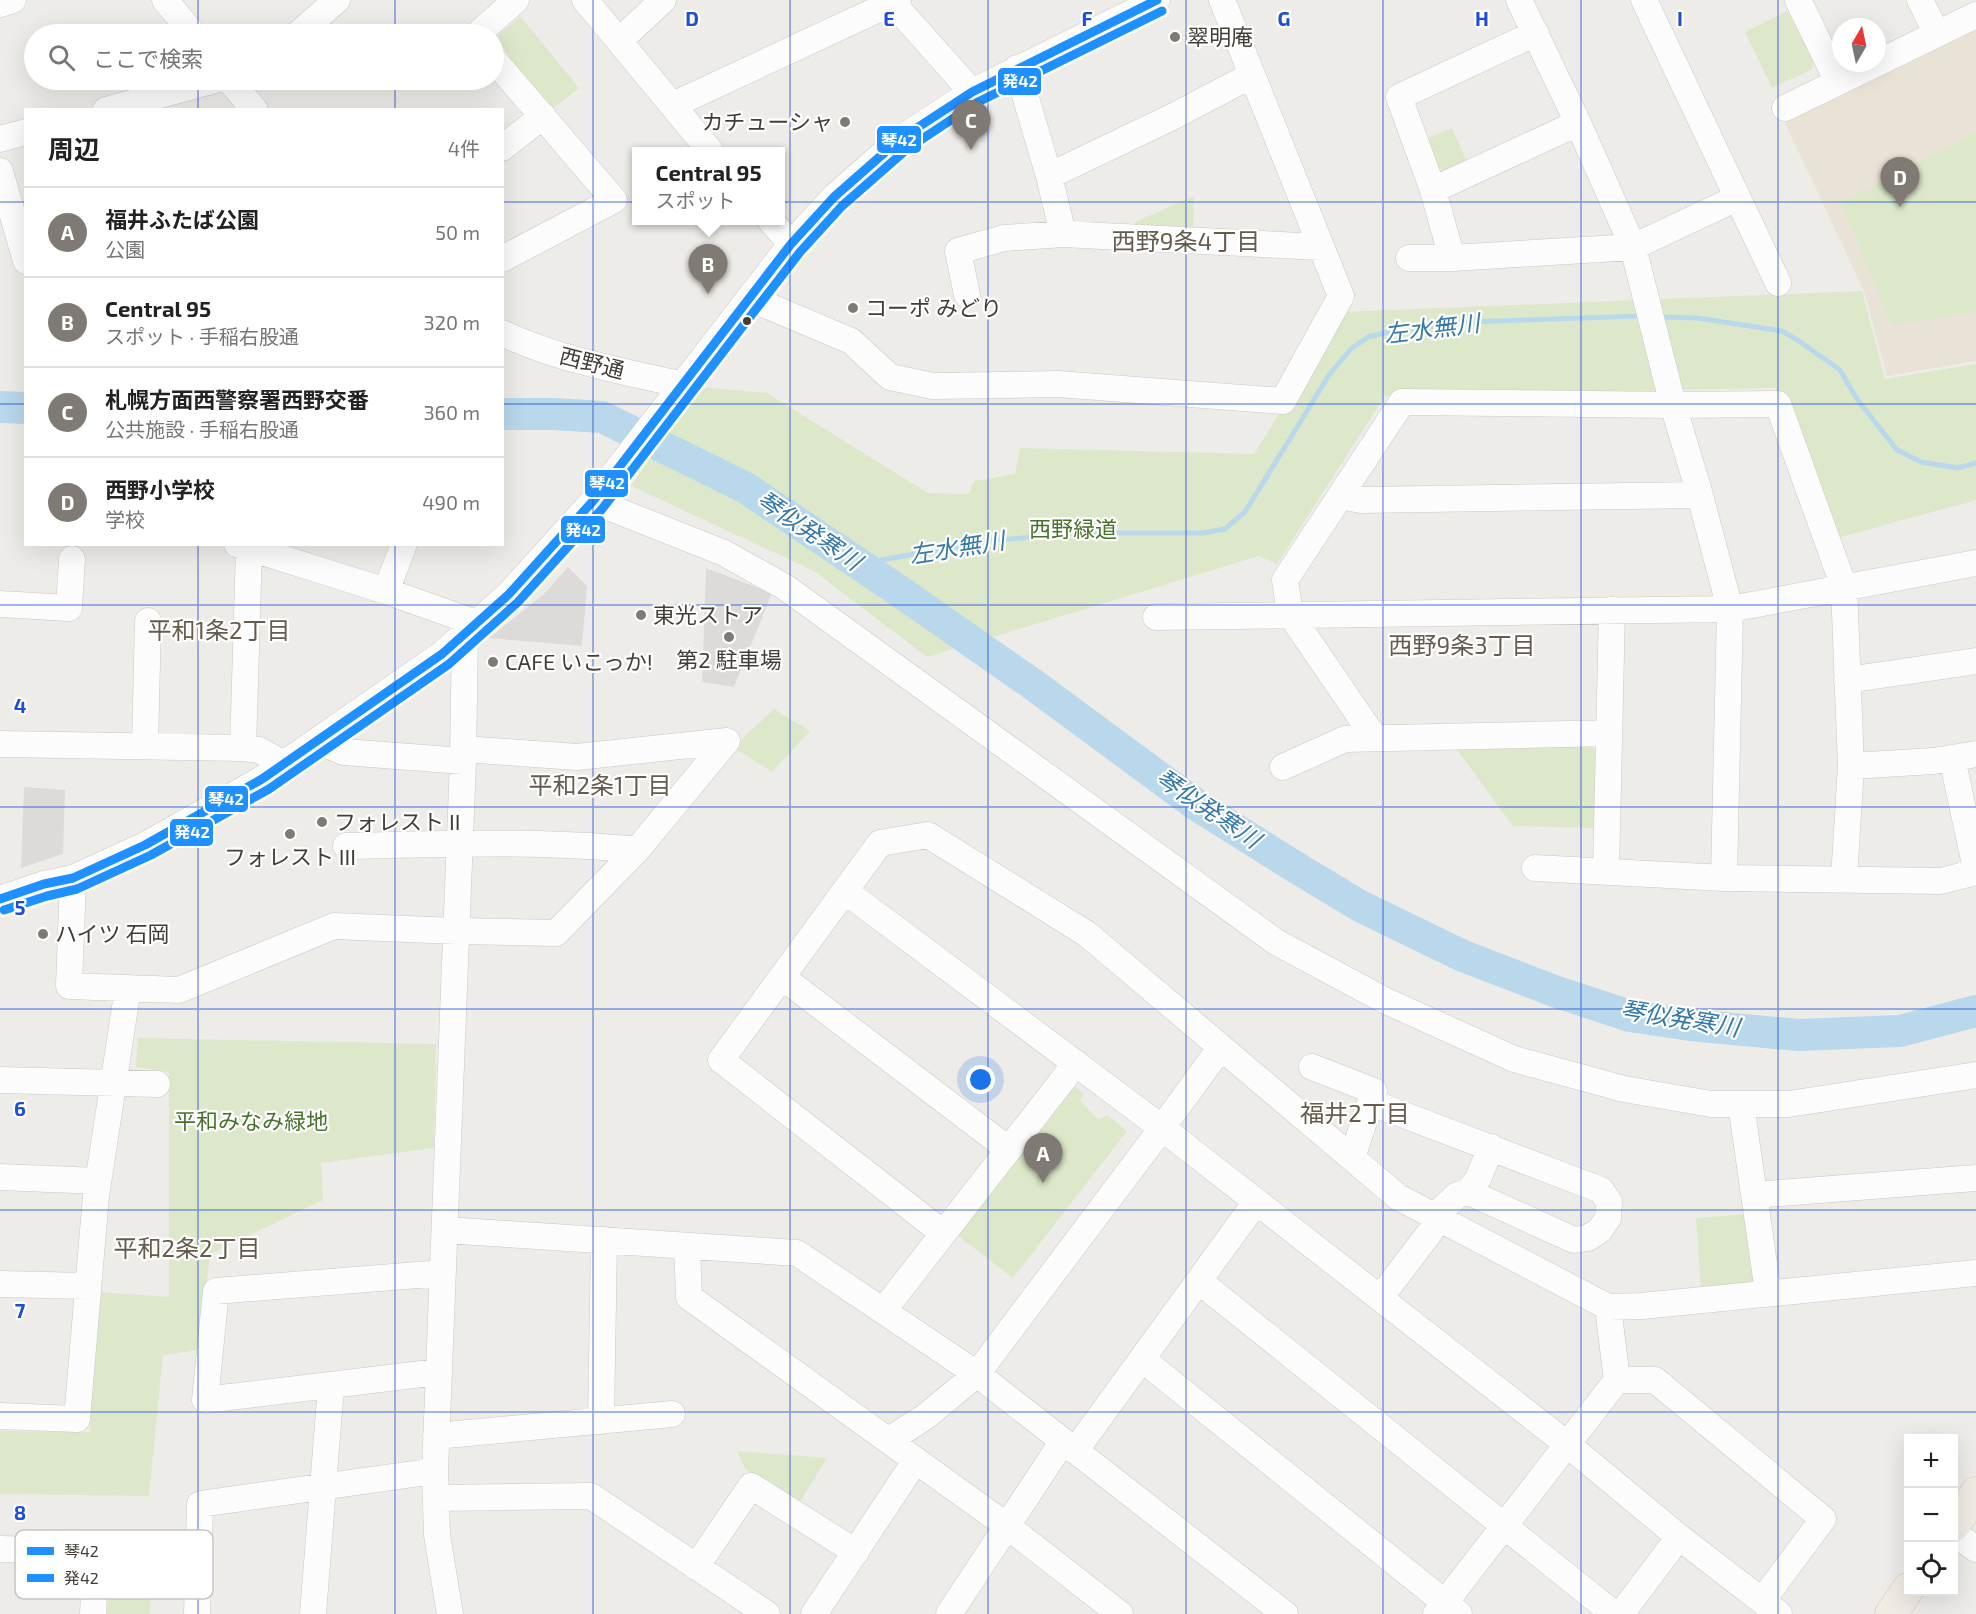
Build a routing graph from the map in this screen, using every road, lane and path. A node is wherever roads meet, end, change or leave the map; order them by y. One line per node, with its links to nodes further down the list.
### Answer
1 (13, 0): 14 (street)
2 (165, 0): 16 (street)
3 (337, 0): 17 (street)
4 (516, 0): 18 (street)
5 (585, 0): 21 (street)
6 (663, 0): 21 (street)
7 (1157, 0): 22 (street)
8 (1222, 0): 24 (street)
9 (1519, 0): 19 (street)
10 (1644, 0): 42 (street)
11 (1798, 0): 25 (street)
12 (1920, 0): 20 (street)
13 (894, 1): 28 (street); 29 (street)
14 (0, 4)
15 (1976, 15): 20 (street)
16 (185, 24)
17 (309, 24)
18 (489, 24)
19 (1536, 33): 34 (street); 41 (street)
20 (1937, 34): 25 (street)
21 (619, 41): 29 (street)
22 (1017, 68): 28 (street); 40 (street)
23 (504, 71): 33 (street)
24 (1252, 75): 40 (street); 46 (street)
25 (1838, 82): 32 (street)
26 (196, 90): 30 (street)
27 (239, 90): 31 (street)
28 (972, 92): 45 (street)
29 (673, 105): 38 (street)
30 (115, 108)
31 (253, 108)
32 (1785, 108)
33 (543, 116): 37 (street); 49 (street)
34 (1578, 123): 41 (street); 47 (street)
35 (24, 133): 36 (street)
36 (0, 139)
37 (504, 146)
38 (707, 147)
39 (0, 171): 48 (street)
40 (1049, 176): 44 (street)
41 (1433, 190): 51 (street)
42 (1737, 198): 47 (street); 52 (street)
43 (774, 225): 45 (street)
44 (1063, 234): 46 (street); 53 (street)
45 (791, 244): 54 (street)
46 (1321, 246): 54 (street)
47 (1633, 247): 51 (street); 57 (street)
48 (24, 255)
49 (504, 258)
50 (1409, 258): 51 (street)
51 (1452, 258)
52 (1778, 283)
53 (967, 295)
54 (749, 298): 56 (street)
55 (504, 334): 56 (street, 西野通)
56 (684, 384): 58 (street)
57 (1672, 405): 59 (street); 60 (street); 65 (street)
58 (600, 491): 73 (street); 109 (street)
59 (1701, 495): 60 (street); 68 (street)
60 (1340, 496): 70 (street)
61 (403, 546): 66 (street)
62 (243, 547): 66 (street); 81 (street)
63 (72, 559): 67 (street)
64 (1976, 563): 65 (street)
65 (1844, 587): 68 (street); 75 (street)
66 (386, 591): 73 (street)
67 (0, 604)
68 (1730, 609): 69 (street); 94 (street)
69 (1612, 610): 70 (street); 76 (street)
70 (1290, 614): 71 (street); 77 (street)
71 (1156, 617)
72 (148, 621): 80 (street)
73 (470, 628): 78 (street); 82 (street)
74 (1976, 661): 75 (street)
75 (1847, 680): 85 (street)
76 (1609, 733): 77 (street); 92 (street)
77 (1374, 737): 86 (street)
78 (317, 741): 82 (street); 84 (street)
79 (0, 744): 80 (street)
80 (145, 747): 81 (street)
81 (243, 748): 84 (street)
82 (463, 755): 87 (street); 89 (street)
83 (1964, 756): 85 (street); 91 (street)
84 (284, 764): 93 (street)
85 (1851, 766): 95 (street)
86 (1283, 767)
87 (460, 844): 88 (street); 89 (street); 98 (street)
88 (346, 846)
89 (637, 850): 98 (street)
90 (1535, 868): 92 (street)
91 (1976, 870): 95 (street)
92 (1606, 872): 94 (street)
93 (73, 878): 97 (street); 100 (street)
94 (1724, 878): 95 (street)
95 (1844, 879)
96 (845, 891): 99 (street); 101 (street); 102 (street)
97 (0, 899)
98 (457, 931): 100 (street); 121 (street)
99 (782, 977): 112 (street); 122 (street)
100 (128, 988): 106 (street)
101 (1221, 1047): 110 (street); 113 (street)
102 (1076, 1063): 110 (street); 112 (street)
103 (1312, 1067): 108 (street)
104 (1976, 1075): 109 (street)
105 (0, 1080): 106 (street)
106 (114, 1083): 107 (street); 116 (street)
107 (157, 1084)
108 (1370, 1102): 111 (street); 113 (street)
109 (1741, 1104): 118 (street)
110 (1162, 1128): 119 (street); 136 (street)
111 (1491, 1148): 117 (street); 117 (street)
112 (1008, 1149): 122 (street)
113 (1352, 1158): 120 (street)
114 (0, 1177): 116 (street)
115 (1976, 1178): 118 (street)
116 (98, 1181): 129 (street)
117 (1468, 1192): 120 (street)
118 (1754, 1195): 130 (street)
119 (1256, 1202): 127 (street); 131 (street)
120 (1437, 1217): 131 (street); 132 (street)
121 (445, 1230): 123 (street); 125 (street)
122 (944, 1233): 133 (street)
123 (604, 1240): 124 (street); 141 (street)
124 (687, 1246): 133 (street); 143 (street)
125 (443, 1273): 135 (street); 138 (street)
126 (1976, 1273): 130 (street)
127 (1199, 1281): 134 (street); 152 (street)
128 (0, 1284): 129 (street)
129 (88, 1286): 140 (street)
130 (1768, 1292): 132 (street)
131 (1380, 1298): 144 (street)
132 (1608, 1307): 137 (street)
133 (883, 1311): 136 (street)
134 (1142, 1359): 145 (street); 166 (street)
135 (439, 1372): 138 (street); 142 (street)
136 (977, 1374): 143 (street); 145 (street)
137 (1617, 1380): 144 (street); 165 (street)
138 (331, 1386): 148 (street)
139 (672, 1414): 141 (street)
140 (0, 1416)
141 (601, 1421): 142 (street)
142 (436, 1436): 147 (street)
143 (888, 1440): 146 (street)
144 (1567, 1444): 152 (street); 156 (street)
145 (1069, 1446): 153 (street); 175 (street)
146 (916, 1460): 153 (street); 160 (street)
147 (435, 1472): 148 (street); 150 (street)
148 (323, 1487): 154 (street); 170 (street)
149 (1976, 1493): 151 (main road)
150 (436, 1498): 161 (street); 171 (street)
151 (1958, 1518)
152 (1505, 1525): 166 (street); 176 (street)
153 (1008, 1526): 167 (street); 174 (street)
154 (199, 1530)
155 (1958, 1536): 159 (street)
156 (1679, 1537): 165 (street); 177 (street)
157 (0, 1549): 158 (street)
158 (15, 1549)
159 (1976, 1549)
160 (856, 1552): 161 (street); 173 (street)
161 (696, 1567): 172 (street)
162 (1904, 1596): 178 (main road)
163 (94, 1599): 168 (street)
164 (198, 1599): 169 (street)
165 (1771, 1608)
166 (1446, 1610)
167 (954, 1612)
168 (93, 1614)
169 (197, 1614)
170 (313, 1614)
171 (450, 1614)
172 (766, 1614)
173 (814, 1614)
174 (1120, 1614)
175 (1285, 1614)
176 (1614, 1614)
177 (1621, 1614)
178 (1891, 1614)

